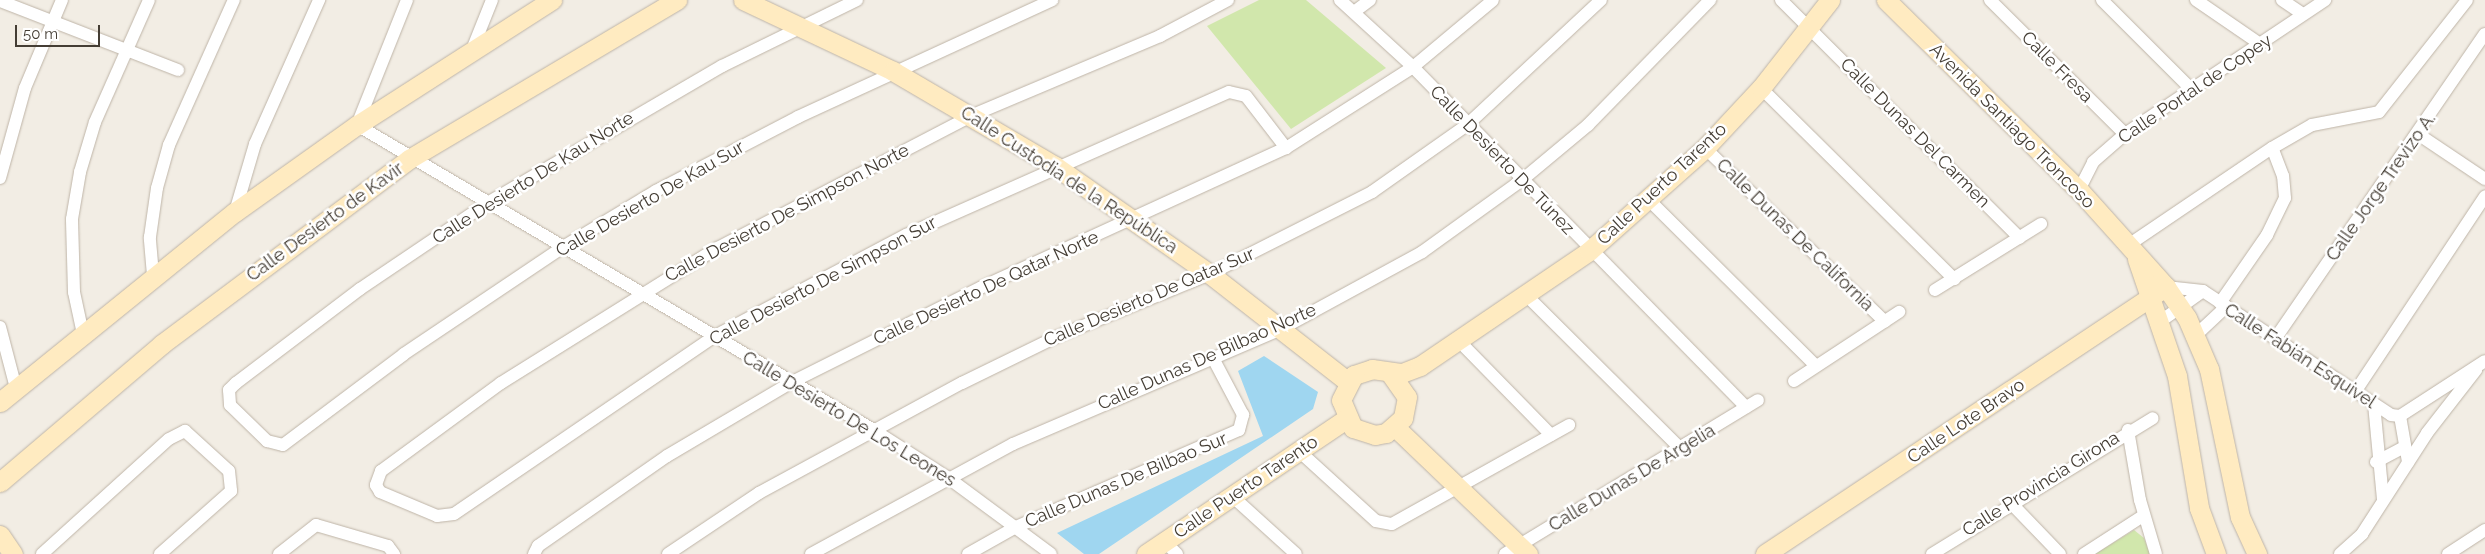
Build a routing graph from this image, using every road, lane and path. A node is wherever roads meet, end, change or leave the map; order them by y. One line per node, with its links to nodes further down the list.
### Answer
1 (62, 0): 30 (street)
2 (149, 0): 35 (street)
3 (234, 0): 67 (street)
4 (319, 0): 59 (street)
5 (407, 0): 44 (street)
6 (492, 0): 36 (street)
7 (552, 0): 36 (street)
8 (677, 0): 50 (street, Calle Desierto de Kavir)
9 (743, 0): 31 (street, Calle Custodia de la República)
10 (858, 0): 31 (street, Calle Desierto De Kau Norte)
11 (1052, 0): 39 (street, Calle Desierto De Kau Sur)
12 (1228, 0): 42 (street, Calle Desierto De Simpson Norte)
13 (1340, 0): 28 (street, Calle Desierto De Túnez)
14 (1370, 0): 28 (street)
15 (1493, 0): 37 (street, Calle Desierto De Qatar Norte)
16 (1601, 0): 43 (street, Calle Desierto De Qatar Sur)
17 (1710, 0): 54 (street, Calle Dunas De Bilbao Norte)
18 (1781, 0): 32 (street, Calle Dunas Del Carmen)
19 (1830, 0): 32 (street, Calle Puerto Tarento)
20 (1886, 0): 55 (street, Avenida Santiago Troncoso)
21 (1990, 0): 45 (street, Calle Fresa)
22 (2102, 0): 41 (street)
23 (2196, 0): 34 (street)
24 (2282, 0): 29 (street)
25 (2325, 0): 29 (street, Calle Portal de Copey)
26 (2467, 0): 49 (street)
27 (0, 1): 30 (street)
28 (1354, 12): 37 (street, Calle Desierto De Túnez)
29 (2303, 14): 34 (street, Calle Portal de Copey)
30 (53, 20): 35 (street); 52 (street)
31 (801, 25): 39 (street, Calle Custodia de la República); 58 (street, Calle Desierto De Kau Norte)
32 (1810, 29): 40 (street, Calle Puerto Tarento); 62 (street, Calle Dunas Del Carmen)
33 (2485, 34): 46 (street, Calle Jorge Trevizo A.)
34 (2260, 44): 41 (street, Calle Portal de Copey)
35 (128, 48): 38 (street); 82 (street)
36 (472, 50): 44 (street)
37 (1413, 67): 43 (street, Calle Desierto De Túnez); 47 (street, Calle Desierto De Qatar Norte)
38 (178, 70)
39 (893, 72): 42 (street, Calle Custodia de la República); 63 (street, Calle Desierto De Kau Sur)
40 (1761, 88): 48 (street, Calle Puerto Tarento); 68 (street)
41 (2191, 89): 45 (street, Calle Portal de Copey)
42 (973, 115): 51 (street, Calle Custodia de la República); 72 (street, Calle Desierto De Simpson Norte)
43 (1467, 124): 54 (street, Calle Desierto De Túnez); 66 (street, Calle Desierto De Qatar Sur)
44 (357, 125): 50 (street, Calle Desierto De Los Leones); 59 (street)
45 (2125, 134): 55 (street, Calle Portal de Copey)
46 (2418, 134): 53 (street); 85 (street, Calle Jorge Trevizo A.)
47 (1286, 148): 51 (street, Calle Desierto De Simpson Sur); 60 (street, Calle Desierto De Qatar Norte)
48 (1705, 148): 57 (street, Calle Puerto Tarento); 78 (street, Calle Dunas De California)
49 (2272, 148): 65 (street); 75 (street)
50 (409, 159): 58 (street, Calle Desierto De Los Leones); 118 (street, Calle Desierto de Kavir)
51 (1056, 166): 60 (street, Calle Custodia de la República); 84 (street, Calle Desierto De Simpson Sur)
52 (0, 178)
53 (2485, 179)
54 (1522, 180): 64 (street, Calle Desierto De Túnez); 81 (street, Calle Dunas De Bilbao Norte)
55 (2079, 190): 65 (street, Avenida Santiago Troncoso)
56 (2485, 196): 96 (street)
57 (1650, 201): 64 (street, Calle Puerto Tarento); 90 (street)
58 (486, 204): 63 (street, Calle Desierto De Los Leones); 110 (street, Calle Desierto De Kau Norte)
59 (235, 212): 67 (street)
60 (1134, 219): 66 (street, Calle Custodia de la República); 93 (street, Calle Desierto De Qatar Norte)
61 (2041, 224): 62 (street)
62 (2020, 238): 68 (street)
63 (563, 247): 72 (street, Calle Desierto De Los Leones); 110 (street, Calle Desierto De Kau Sur)
64 (1589, 251): 73 (street, Calle Puerto Tarento); 101 (street, Calle Desierto De Túnez)
65 (2131, 251): 69 (street, Avenida Santiago Troncoso); 74 (street, Avenida Santiago Troncoso)
66 (1210, 274): 81 (street, Calle Custodia de la República); 107 (street, Calle Desierto De Qatar Sur)
67 (153, 275): 82 (street)
68 (1954, 279): 70 (street)
69 (2166, 287): 71 (street); 74 (street, Calle Lote Bravo); 76 (street, Avenida Santiago Troncoso)
70 (1935, 290)
71 (2203, 291): 75 (street, Calle Fabián Esquivel); 76 (street)
72 (640, 292): 84 (street, Calle Desierto De Los Leones); 116 (street, Calle Desierto De Simpson Norte)
73 (1527, 296): 86 (street, Calle Puerto Tarento); 112 (street)
74 (2148, 300): 79 (street, Avenida Santiago Troncoso); 142 (street, Calle Lote Bravo)
75 (2223, 305): 83 (street); 85 (street, Calle Fabián Esquivel)
76 (2179, 308): 79 (street); 83 (street, Avenida Santiago Troncoso)
77 (1898, 312): 78 (street, Calle Dunas De California)
78 (1885, 322): 90 (street, Calle Dunas De California)
79 (2158, 323): 146 (street, Avenida Santiago Troncoso)
80 (0, 327): 95 (street)
81 (1281, 329): 88 (street, Calle Dunas De Bilbao Norte); 94 (street, Calle Custodia de la República)
82 (83, 334): 95 (street)
83 (2197, 334): 147 (street, Avenida Santiago Troncoso)
84 (713, 337): 93 (street, Calle Desierto De Los Leones); 116 (street, Calle Desierto De Simpson Sur)
85 (2275, 339): 96 (street, Calle Fabián Esquivel)
86 (1460, 342): 87 (street, Calle Puerto Tarento); 109 (street)
87 (1441, 354): 91 (street, Calle Puerto Tarento); 100 (street, Calle Puerto Tarento)
88 (1213, 358): 117 (street, Calle Dunas De Bilbao Norte); 124 (street, Calle Dunas De Bilbao Sur)
89 (2480, 365): 102 (street); 115 (street)
90 (1816, 366): 92 (street, Calle Dunas De California)
91 (1390, 373): 94 (street); 100 (street)
92 (1794, 381)
93 (792, 382): 107 (street, Calle Desierto De Los Leones); 131 (street, Calle Desierto De Qatar Norte)
94 (1348, 382): 104 (street)
95 (16, 388): 98 (street)
96 (2355, 392): 99 (street, Calle Fabián Esquivel)
97 (1758, 400): 101 (street, Calle Dunas De Argelia)
98 (0, 402)
99 (2374, 404): 102 (street, Calle Fabián Esquivel); 114 (street)
100 (1406, 408): 106 (street)
101 (1746, 408): 112 (street, Calle Dunas De Argelia)
102 (2400, 416): 111 (street)
103 (2153, 418): 108 (street, Calle Provincia Girona)
104 (1346, 420): 106 (street); 113 (street, Calle Puerto Tarento)
105 (1569, 425): 109 (street)
106 (1395, 427): 119 (street)
107 (872, 429): 117 (street, Calle Desierto De Los Leones); 136 (street, Calle Desierto De Qatar Sur)
108 (2128, 430): 122 (street, Calle Provincia Girona); 123 (street)
109 (1551, 435): 119 (street)
110 (276, 446)
111 (2404, 447): 114 (street); 115 (street)
112 (1681, 449): 128 (street, Calle Dunas De Argelia)
113 (1299, 451): 119 (street); 120 (street, Calle Puerto Tarento)
114 (2376, 462): 121 (street)
115 (2408, 462): 121 (street)
116 (376, 477)
117 (947, 477): 124 (street, Calle Desierto De Los Leones); 137 (street, Calle Dunas De Bilbao Norte)
118 (0, 482)
119 (1463, 488): 128 (street)
120 (1232, 496): 127 (street, Calle Puerto Tarento); 141 (street)
121 (2383, 500): 148 (street)
122 (2010, 502): 130 (street, Calle Provincia Girona); 143 (street)
123 (2143, 516): 144 (street); 145 (street)
124 (1016, 527): 138 (street, Calle Dunas De Bilbao Sur); 139 (street, Calle Desierto De Los Leones)
125 (2485, 530): 149 (street)
126 (0, 535): 132 (street)
127 (1171, 548): 140 (street, Calle Puerto Tarento)
128 (1518, 551)
129 (393, 552): 135 (street)
130 (1941, 552)
131 (534, 553)
132 (13, 554)
133 (42, 554): 134 (street)
134 (160, 554)
135 (279, 554)
136 (668, 554)
137 (811, 554)
138 (968, 554)
139 (1051, 554)
140 (1146, 554)
141 (1296, 554)
142 (1765, 554)
143 (2060, 554)
144 (2084, 554)
145 (2156, 554)
146 (2216, 554)
147 (2257, 554)
148 (2340, 554)
149 (2448, 554)

